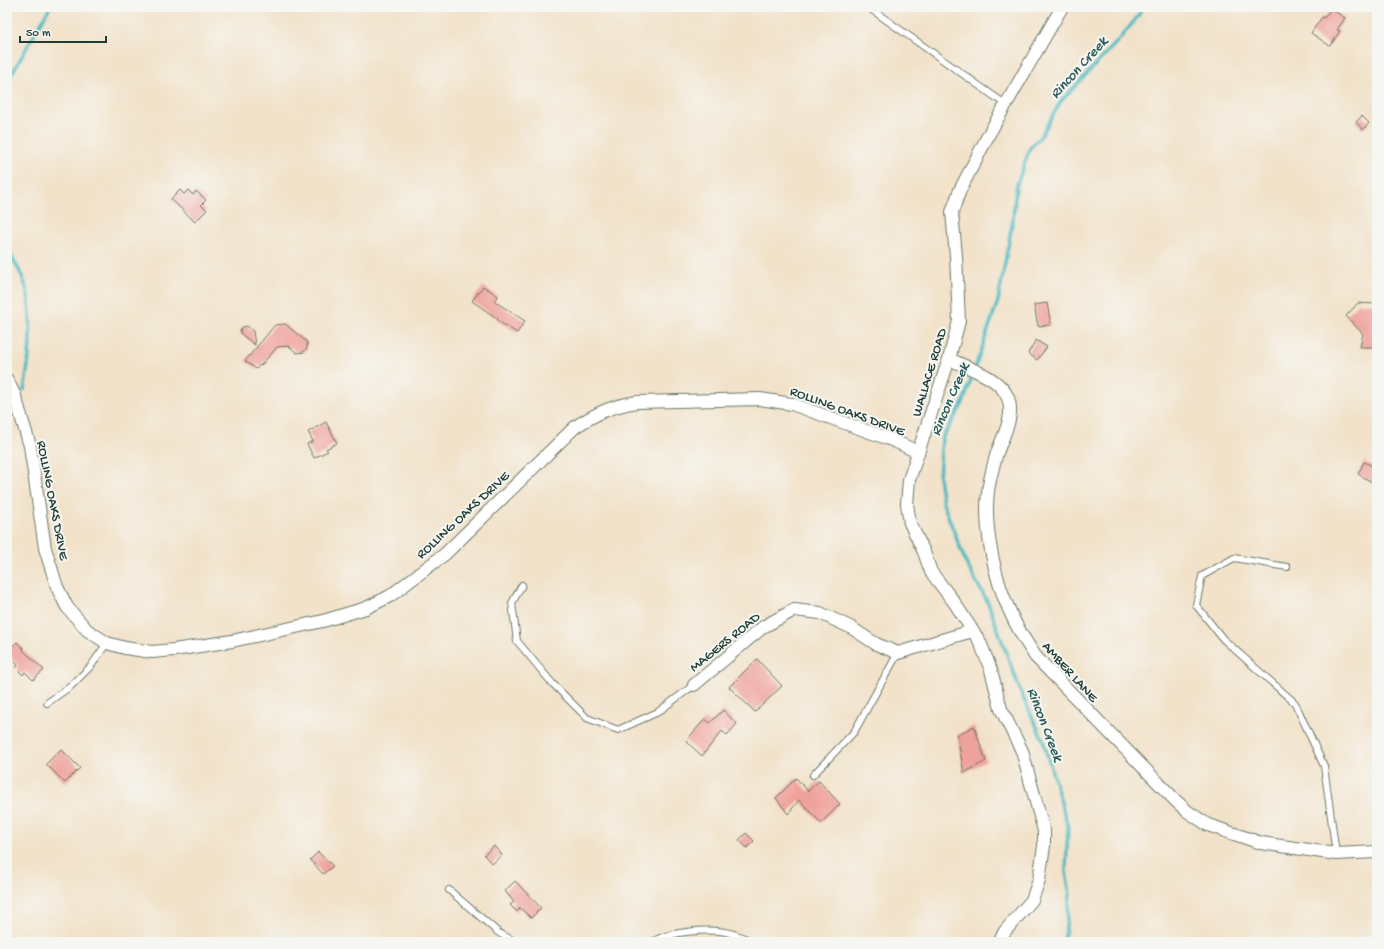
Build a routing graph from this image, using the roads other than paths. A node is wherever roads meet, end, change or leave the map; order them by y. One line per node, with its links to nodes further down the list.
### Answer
1 (1062, 7): 3 (street, WALLACE ROAD)
2 (872, 8): 3 (lane)
3 (1005, 104): 4 (street, WALLACE ROAD)
4 (949, 359): 6 (street, WALLACE ROAD); 16 (street, AMBER LANE)
5 (7, 380): 10 (street, ROLLING OAKS DRIVE)
6 (918, 452): 9 (street, WALLACE ROAD); 10 (street, ROLLING OAKS DRIVE)
7 (1287, 567): 16 (lane)
8 (522, 585): 12 (lane)
9 (972, 631): 11 (street); 21 (street, WALLACE ROAD)
10 (107, 643): 13 (lane)
11 (898, 653): 12 (street, MAGERS ROAD); 14 (lane)
12 (694, 685)
13 (47, 702)
14 (813, 775)
15 (1377, 852): 16 (street, AMBER LANE)
16 (1336, 854)
17 (449, 890): 18 (lane)
18 (516, 942)
19 (652, 942): 20 (lane)
20 (754, 942)
21 (999, 942)

